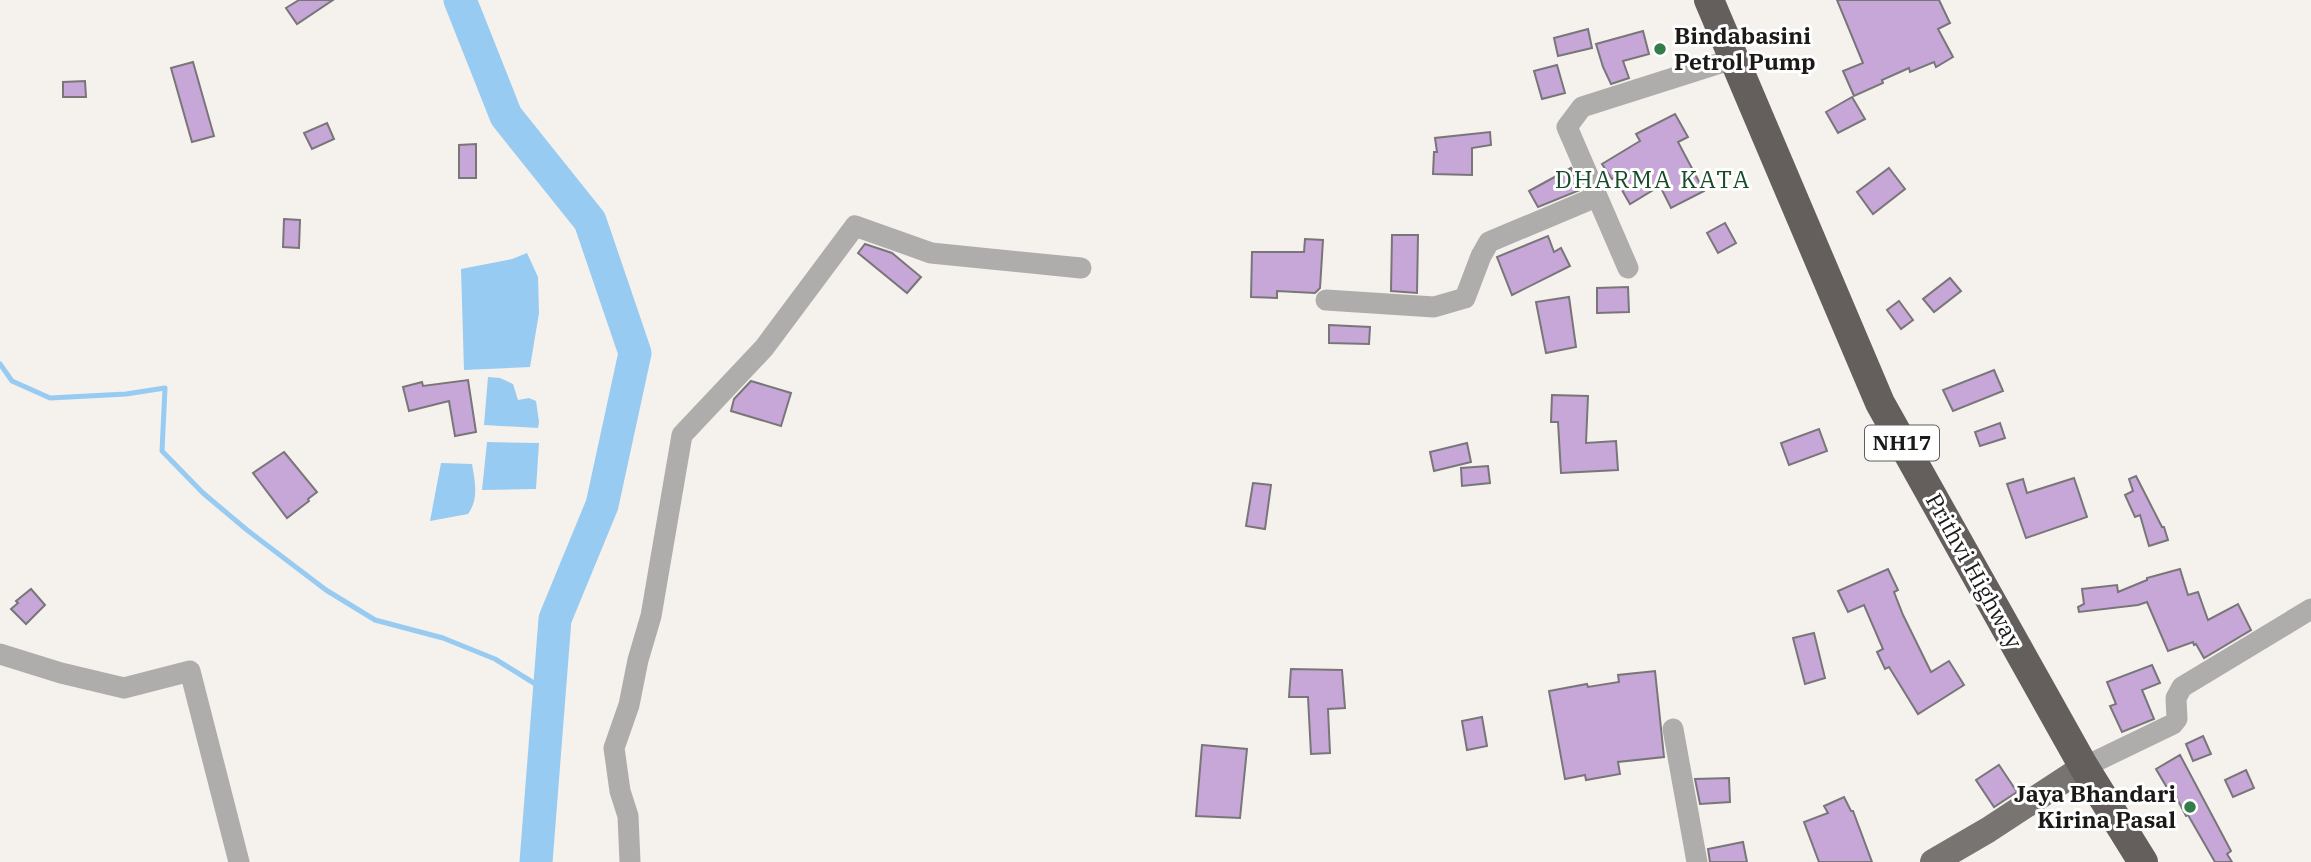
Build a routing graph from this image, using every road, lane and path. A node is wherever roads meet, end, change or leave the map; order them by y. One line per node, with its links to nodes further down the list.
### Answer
1 (1709, 0): 2 (highway, Prithvi Highway / NH17)
2 (1733, 59): 3 (street); 10 (highway, Prithvi Highway / NH17)
3 (1596, 197): 5 (street); 6 (street)
4 (1081, 268): 12 (street)
5 (1628, 268)
6 (1326, 300)
7 (2311, 609): 10 (street)
8 (0, 654): 11 (street)
9 (1673, 729): 13 (street)
10 (2084, 767): 14 (main road); 15 (highway, Prithvi Highway / NH17)
11 (239, 862)
12 (630, 862)
13 (1697, 862)
14 (1933, 862)
15 (2143, 862)

